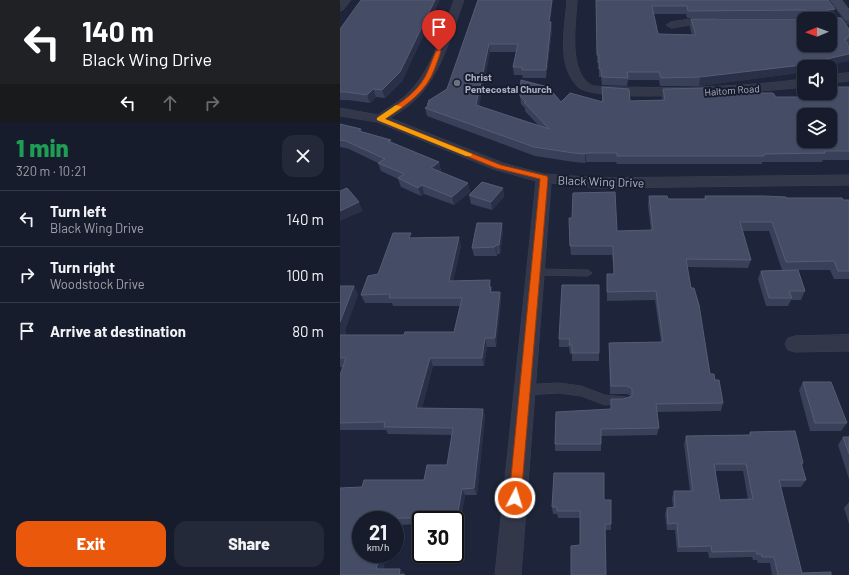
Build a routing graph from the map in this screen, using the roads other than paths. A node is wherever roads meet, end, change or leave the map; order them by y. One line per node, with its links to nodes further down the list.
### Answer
1 (346, 0): 5 (street)
2 (459, 0): 15 (street)
3 (572, 0): 13 (street, Haltom Road)
4 (836, 0): 6 (main road)
5 (340, 8)
6 (849, 17)
7 (849, 21): 9 (street)
8 (723, 22): 10 (street)
9 (837, 22)
10 (671, 25)
11 (849, 77): 12 (street)
12 (837, 78)
13 (797, 84)
14 (340, 112): 15 (street, Black Wing Drive)
15 (380, 119): 16 (street, Black Wing Drive)
16 (544, 178): 17 (street, Black Wing Drive); 18 (street)
17 (849, 180)
18 (536, 272): 19 (lane); 22 (street)
19 (588, 273)
20 (849, 343): 21 (street)
21 (795, 344)
22 (525, 390): 23 (lane); 24 (street)
23 (626, 400)
24 (508, 575)

